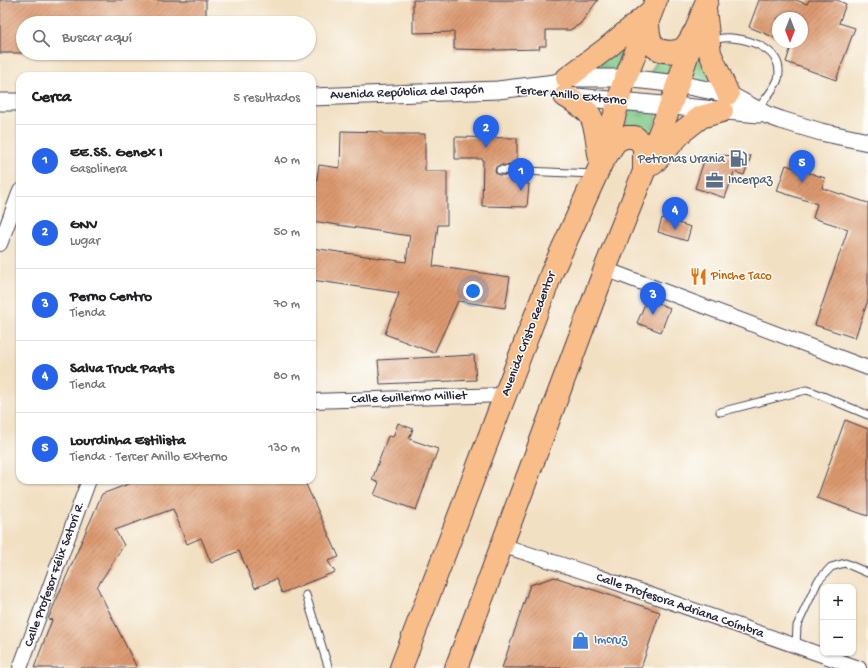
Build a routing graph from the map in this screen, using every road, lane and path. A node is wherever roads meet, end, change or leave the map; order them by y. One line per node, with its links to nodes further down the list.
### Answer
1 (706, 3): 3 (main road)
2 (651, 11): 3 (main road); 4 (main road, Avenida Cristo Redentor); 6 (main road)
3 (702, 35): 5 (main road); 12 (main road); 14 (lane)
4 (625, 78): 5 (street, Tercer Anillo Externo); 6 (street, Tercer Anillo Externo); 9 (main road, Avenida Cristo Redentor)
5 (678, 84): 12 (street, Tercer Anillo Externo); 13 (main road)
6 (566, 87): 7 (street, Tercer Anillo Externo); 9 (street, Tercer Anillo Externo); 16 (main road)
7 (502, 89): 8 (street, Avenida República del Japón)
8 (316, 97)
9 (618, 101): 13 (street, Tercer Anillo Externo); 16 (main road, Avenida Cristo Redentor)
10 (0, 102): 11 (street)
11 (16, 102)
12 (725, 102): 13 (street, Tercer Anillo Externo); 14 (street, Tercer Anillo Externo); 18 (main road)
13 (670, 106): 18 (main road)
14 (762, 112): 15 (street, Tercer Anillo Externo)
15 (868, 142)
16 (598, 169): 17 (lane); 18 (main road); 23 (main road, Avenida Cristo Redentor)
17 (500, 170)
18 (644, 174): 21 (main road)
19 (16, 202): 20 (street)
20 (0, 244)
21 (605, 270): 22 (street); 28 (main road)
22 (868, 368)
23 (506, 395): 24 (street, Calle Guillermo Milliet); 34 (main road, Avenida Cristo Redentor)
24 (316, 402)
25 (720, 412): 26 (lane)
26 (868, 416)
27 (88, 484): 33 (street, Calle Profesor Félix Satori R.)
28 (501, 545): 31 (street, Calle Profesora Adriana Coímbra); 35 (main road)
29 (868, 574): 31 (lane)
30 (306, 595): 32 (lane)
31 (796, 646): 36 (street, Calle Profesora Adriana Coímbra)
32 (328, 666)
33 (20, 668)
34 (401, 668)
35 (456, 668)
36 (859, 668)

